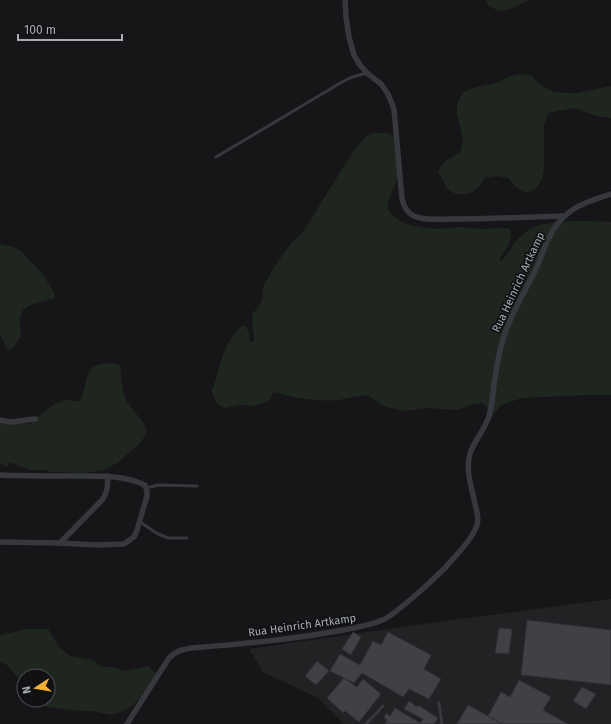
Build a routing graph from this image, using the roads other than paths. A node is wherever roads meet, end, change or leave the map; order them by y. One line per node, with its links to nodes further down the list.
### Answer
1 (346, 0): 2 (street)
2 (368, 73): 3 (lane); 5 (street)
3 (216, 157)
4 (611, 194): 5 (street, Rua Heinrich Artkamp)
5 (565, 216): 18 (street, Rua Heinrich Artkamp)
6 (35, 419): 7 (street)
7 (0, 420)
8 (0, 476): 9 (street)
9 (107, 476): 11 (street); 15 (street)
10 (197, 486): 11 (lane)
11 (146, 488): 12 (street)
12 (139, 522): 13 (lane); 15 (street)
13 (187, 538)
14 (0, 542): 15 (street)
15 (60, 543)
16 (439, 703): 20 (lane)
17 (383, 706): 19 (lane)
18 (127, 724)
19 (366, 724)
20 (442, 724)

